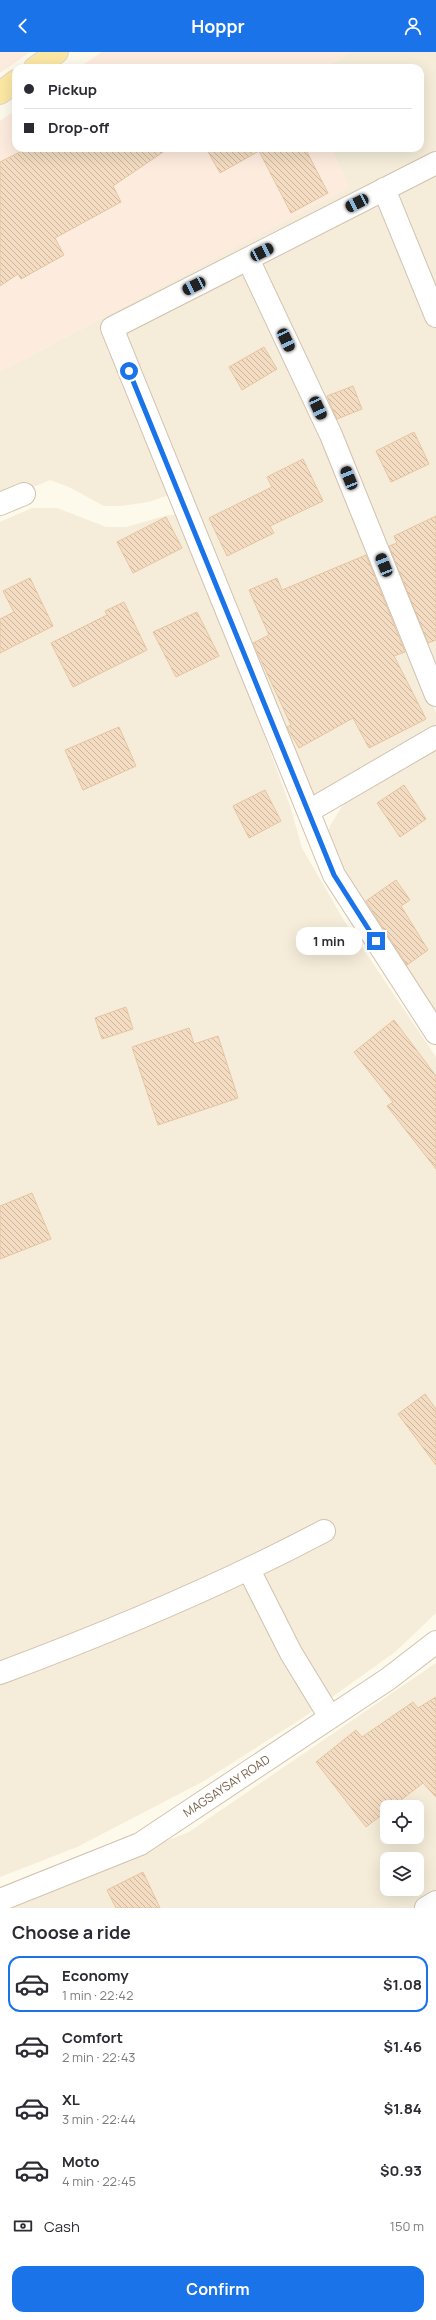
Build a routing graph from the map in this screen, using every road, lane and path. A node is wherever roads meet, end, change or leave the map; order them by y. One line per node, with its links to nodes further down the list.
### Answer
1 (58, 52): 2 (main road)
2 (41, 64)
3 (12, 84): 4 (main road)
4 (0, 92)
5 (436, 162): 6 (street)
6 (384, 189): 7 (street); 8 (street)
7 (248, 259): 11 (street); 13 (street)
8 (436, 316)
9 (24, 494): 10 (street)
10 (0, 504)
11 (436, 695)
12 (436, 737): 13 (street)
13 (309, 811): 14 (street)
14 (436, 1033)
15 (324, 1531): 16 (street)
16 (249, 1570): 18 (street); 19 (street)
17 (436, 1642): 19 (street, MAGSAYSAY ROAD)
18 (0, 1673)
19 (330, 1718): 20 (street, MAGSAYSAY ROAD)
20 (0, 1900)
21 (436, 1902): 22 (street)
22 (426, 1908)

